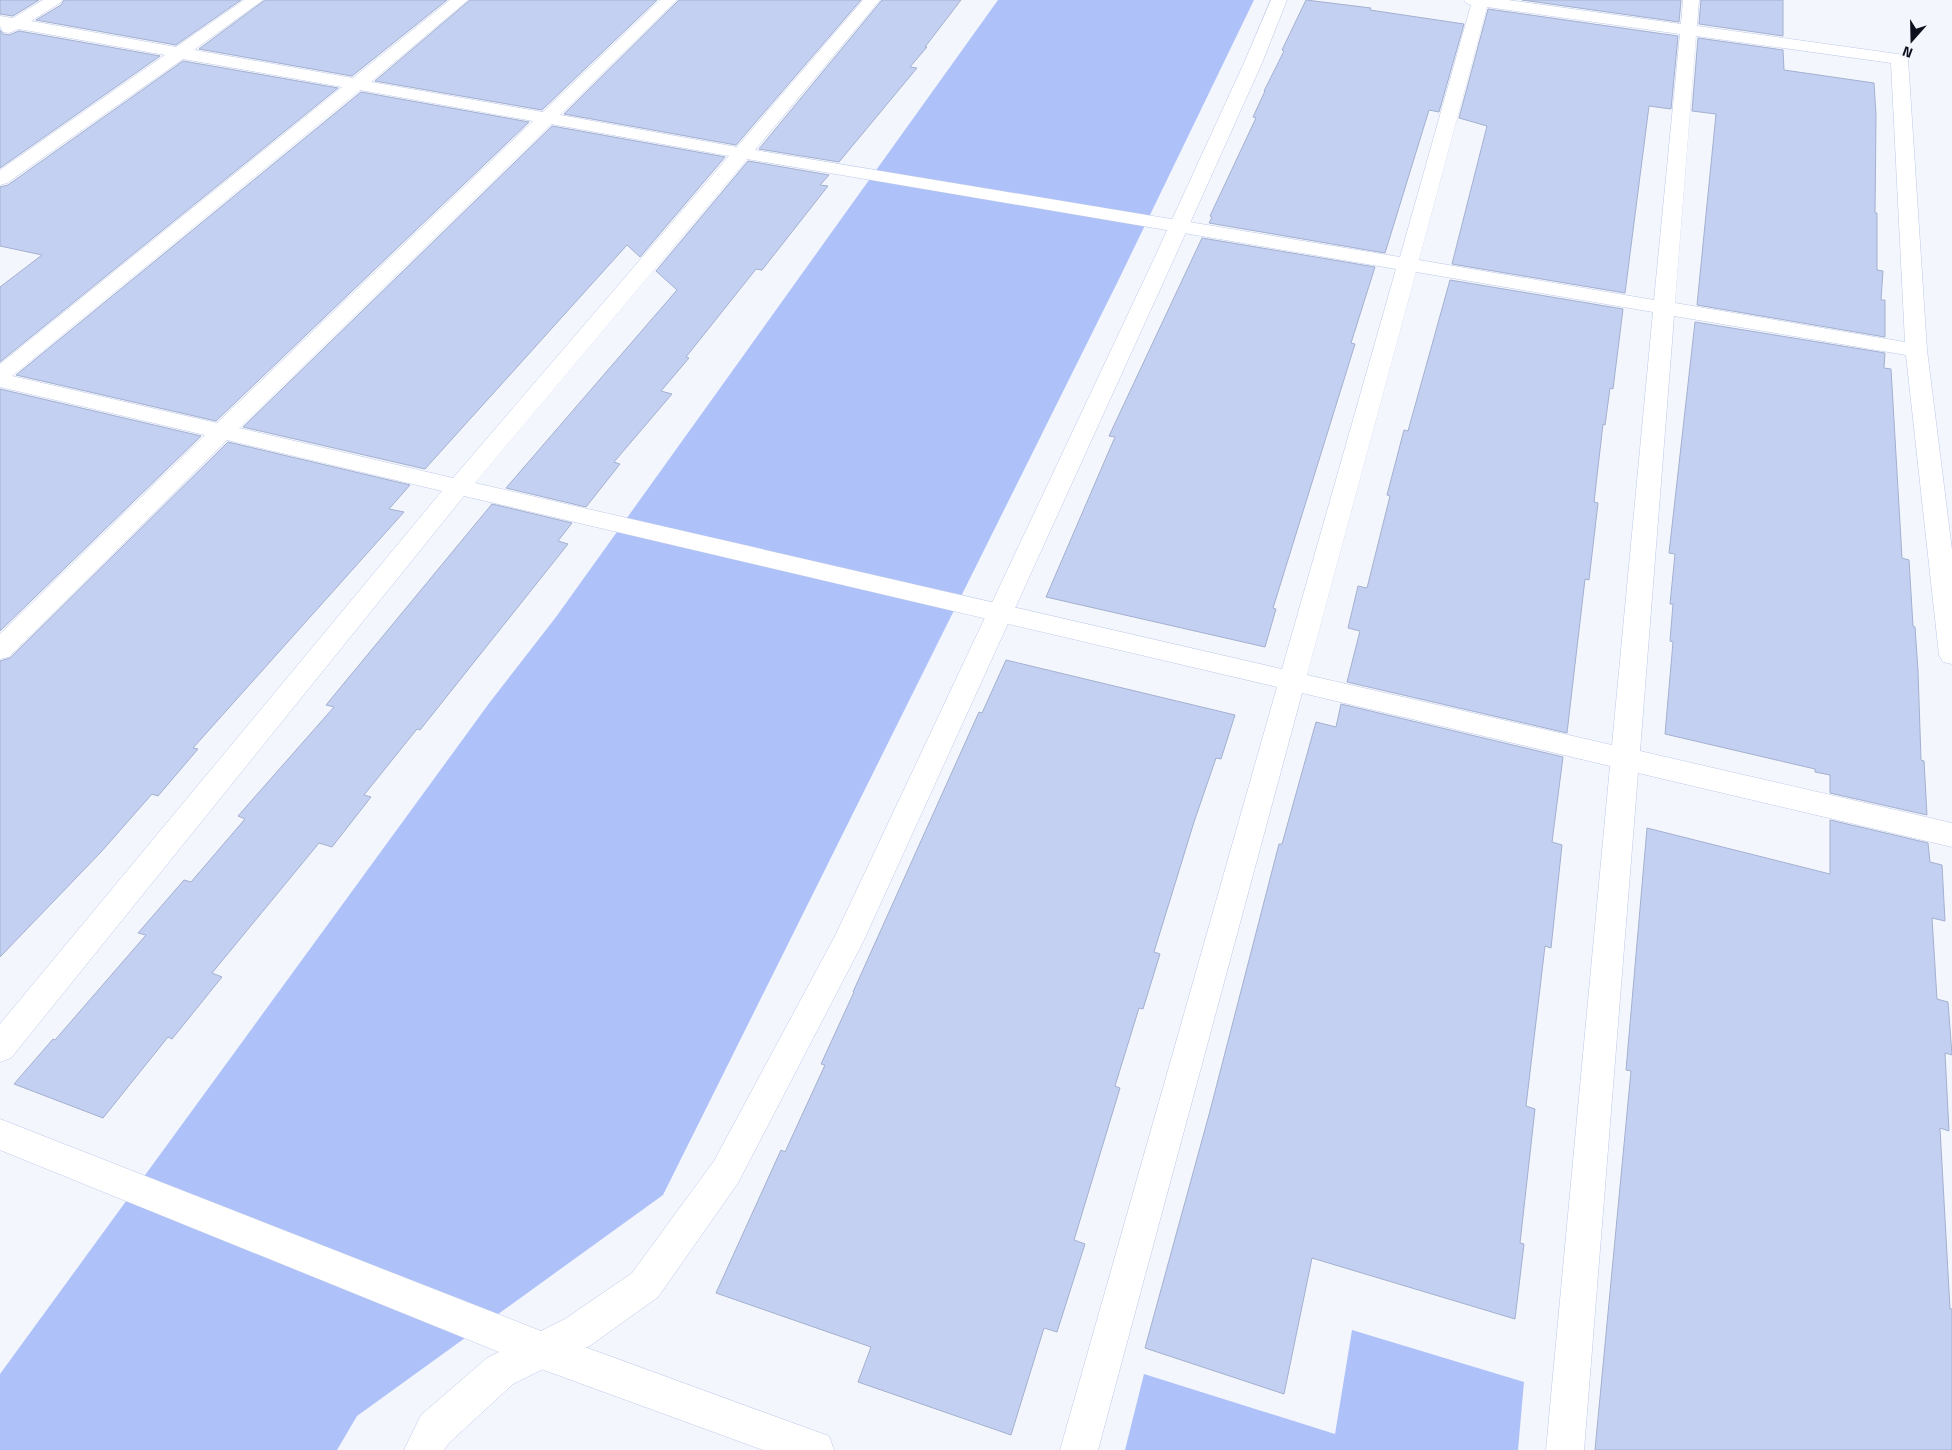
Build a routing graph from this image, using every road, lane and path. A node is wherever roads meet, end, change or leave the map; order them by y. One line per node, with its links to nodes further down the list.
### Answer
1 (54, 0): 9 (street)
2 (255, 0): 11 (street)
3 (460, 0): 12 (street)
4 (669, 0): 13 (street)
5 (872, 0): 14 (street)
6 (1278, 0): 16 (street)
7 (1478, 0): 10 (street); 17 (street)
8 (1691, 0): 10 (street)
9 (5, 26): 11 (street)
10 (1688, 28): 18 (street); 19 (street)
11 (180, 53): 12 (street); 15 (street)
12 (356, 85): 13 (street); 20 (street)
13 (547, 119): 14 (street); 22 (street)
14 (742, 153): 16 (street); 23 (street)
15 (0, 179)
16 (1179, 226): 17 (street); 24 (street)
17 (1408, 264): 18 (street); 27 (street)
18 (1664, 308): 19 (street); 28 (street)
19 (1916, 350): 26 (street)
20 (0, 375)
21 (0, 380): 22 (street)
22 (222, 432): 23 (street); 25 (street)
23 (458, 487): 24 (street); 30 (street)
24 (1000, 613): 27 (street); 32 (street)
25 (0, 650)
26 (1952, 655)
27 (1292, 681): 28 (street); 35 (street)
28 (1625, 758): 29 (street); 36 (street)
29 (1952, 835)
30 (0, 1048)
31 (0, 1134): 32 (street)
32 (541, 1350): 33 (street); 34 (street)
33 (423, 1450)
34 (815, 1450)
35 (1079, 1450)
36 (1565, 1450)

